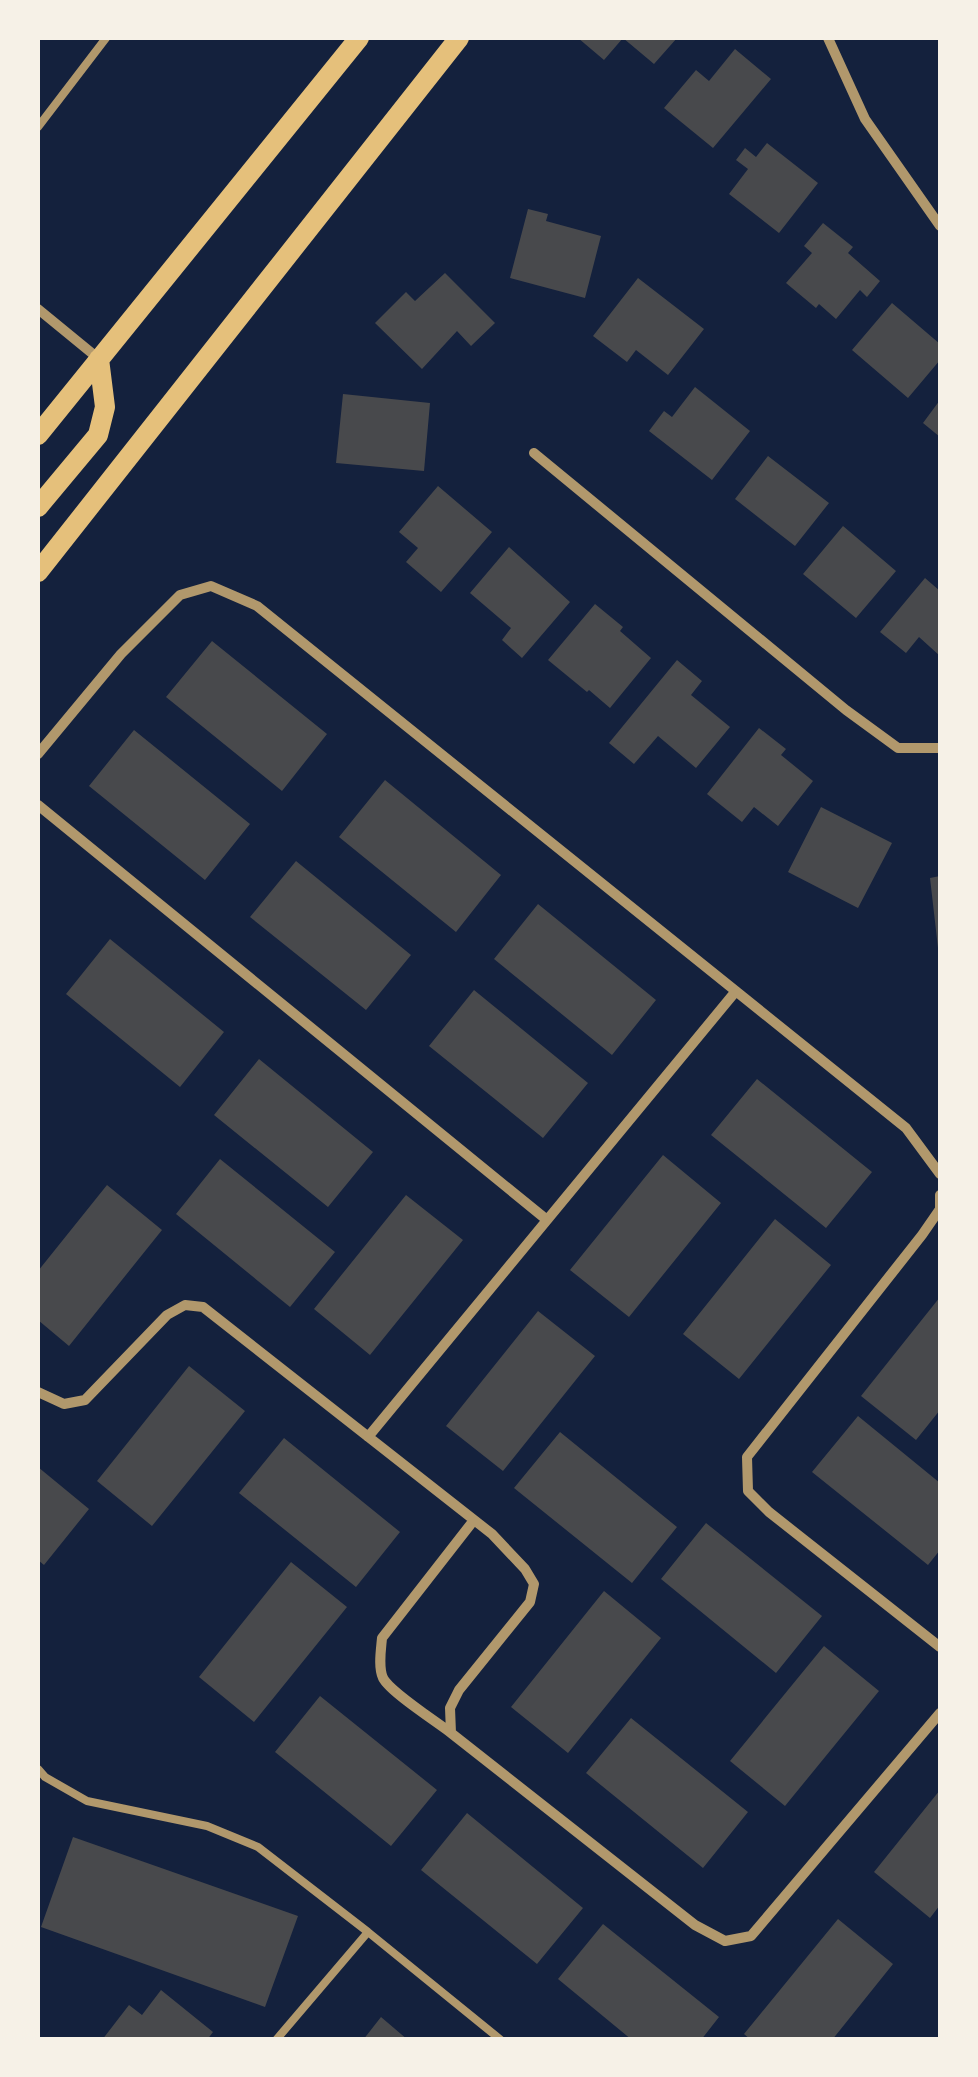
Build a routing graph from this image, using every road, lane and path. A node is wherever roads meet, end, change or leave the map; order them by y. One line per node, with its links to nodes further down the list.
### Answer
1 (106, 38): 5 (lane)
2 (359, 38): 8 (main road)
3 (459, 38): 12 (main road)
4 (828, 38): 6 (street)
5 (38, 127)
6 (940, 226)
7 (38, 309): 8 (street)
8 (99, 359): 9 (main road); 11 (main road)
9 (38, 435)
10 (534, 453): 13 (street)
11 (38, 507)
12 (38, 572)
13 (940, 748)
14 (38, 754): 16 (street)
15 (38, 804): 19 (street)
16 (736, 991): 17 (street); 19 (street)
17 (940, 1174)
18 (940, 1195): 23 (street)
19 (547, 1220): 21 (street)
20 (38, 1392): 21 (street)
21 (368, 1437): 22 (street)
22 (474, 1520): 25 (street); 25 (street)
23 (940, 1647)
24 (940, 1713): 25 (street)
25 (452, 1733)
26 (38, 1768): 27 (lane)
27 (368, 1932): 28 (lane); 29 (lane)
28 (276, 2040)
29 (501, 2040)

